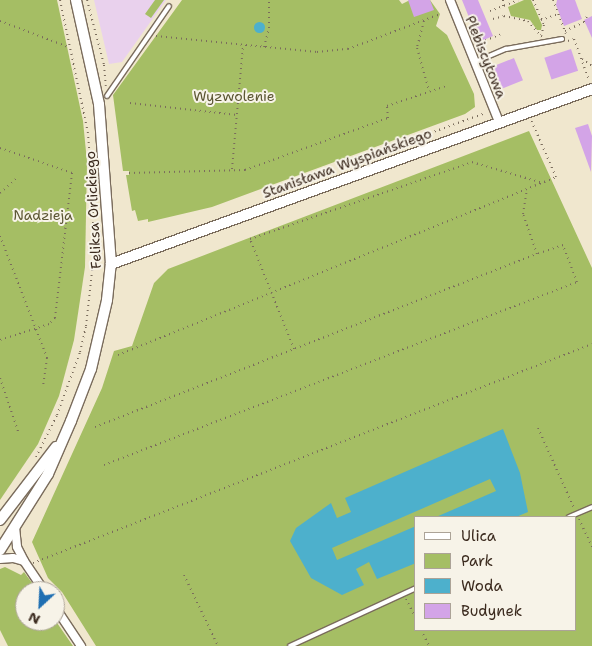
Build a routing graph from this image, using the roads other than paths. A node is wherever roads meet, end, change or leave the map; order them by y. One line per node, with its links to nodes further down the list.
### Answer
1 (76, 0): 9 (street, Feliksa Orlickiego)
2 (450, 0): 5 (street, Plebiscytowa)
3 (170, 6): 7 (lane)
4 (561, 41): 5 (lane)
5 (475, 62): 8 (street, Plebiscytowa)
6 (591, 84): 8 (street, Stanisława Wyspiańskiego)
7 (107, 96)
8 (499, 122): 9 (street, Stanisława Wyspiańskiego)
9 (111, 264): 10 (street, Feliksa Orlickiego)
10 (60, 443): 13 (street, Feliksa Orlickiego); 14 (street, Feliksa Orlickiego)
11 (592, 507): 12 (lane)
12 (571, 516)
13 (0, 520)
14 (15, 527): 15 (street, Feliksa Orlickiego); 17 (street)
15 (0, 550)
16 (0, 559): 17 (street)
17 (24, 561): 18 (street)
18 (37, 581)
19 (414, 589): 22 (lane)
20 (65, 622): 21 (street)
21 (81, 646)
22 (290, 646)

